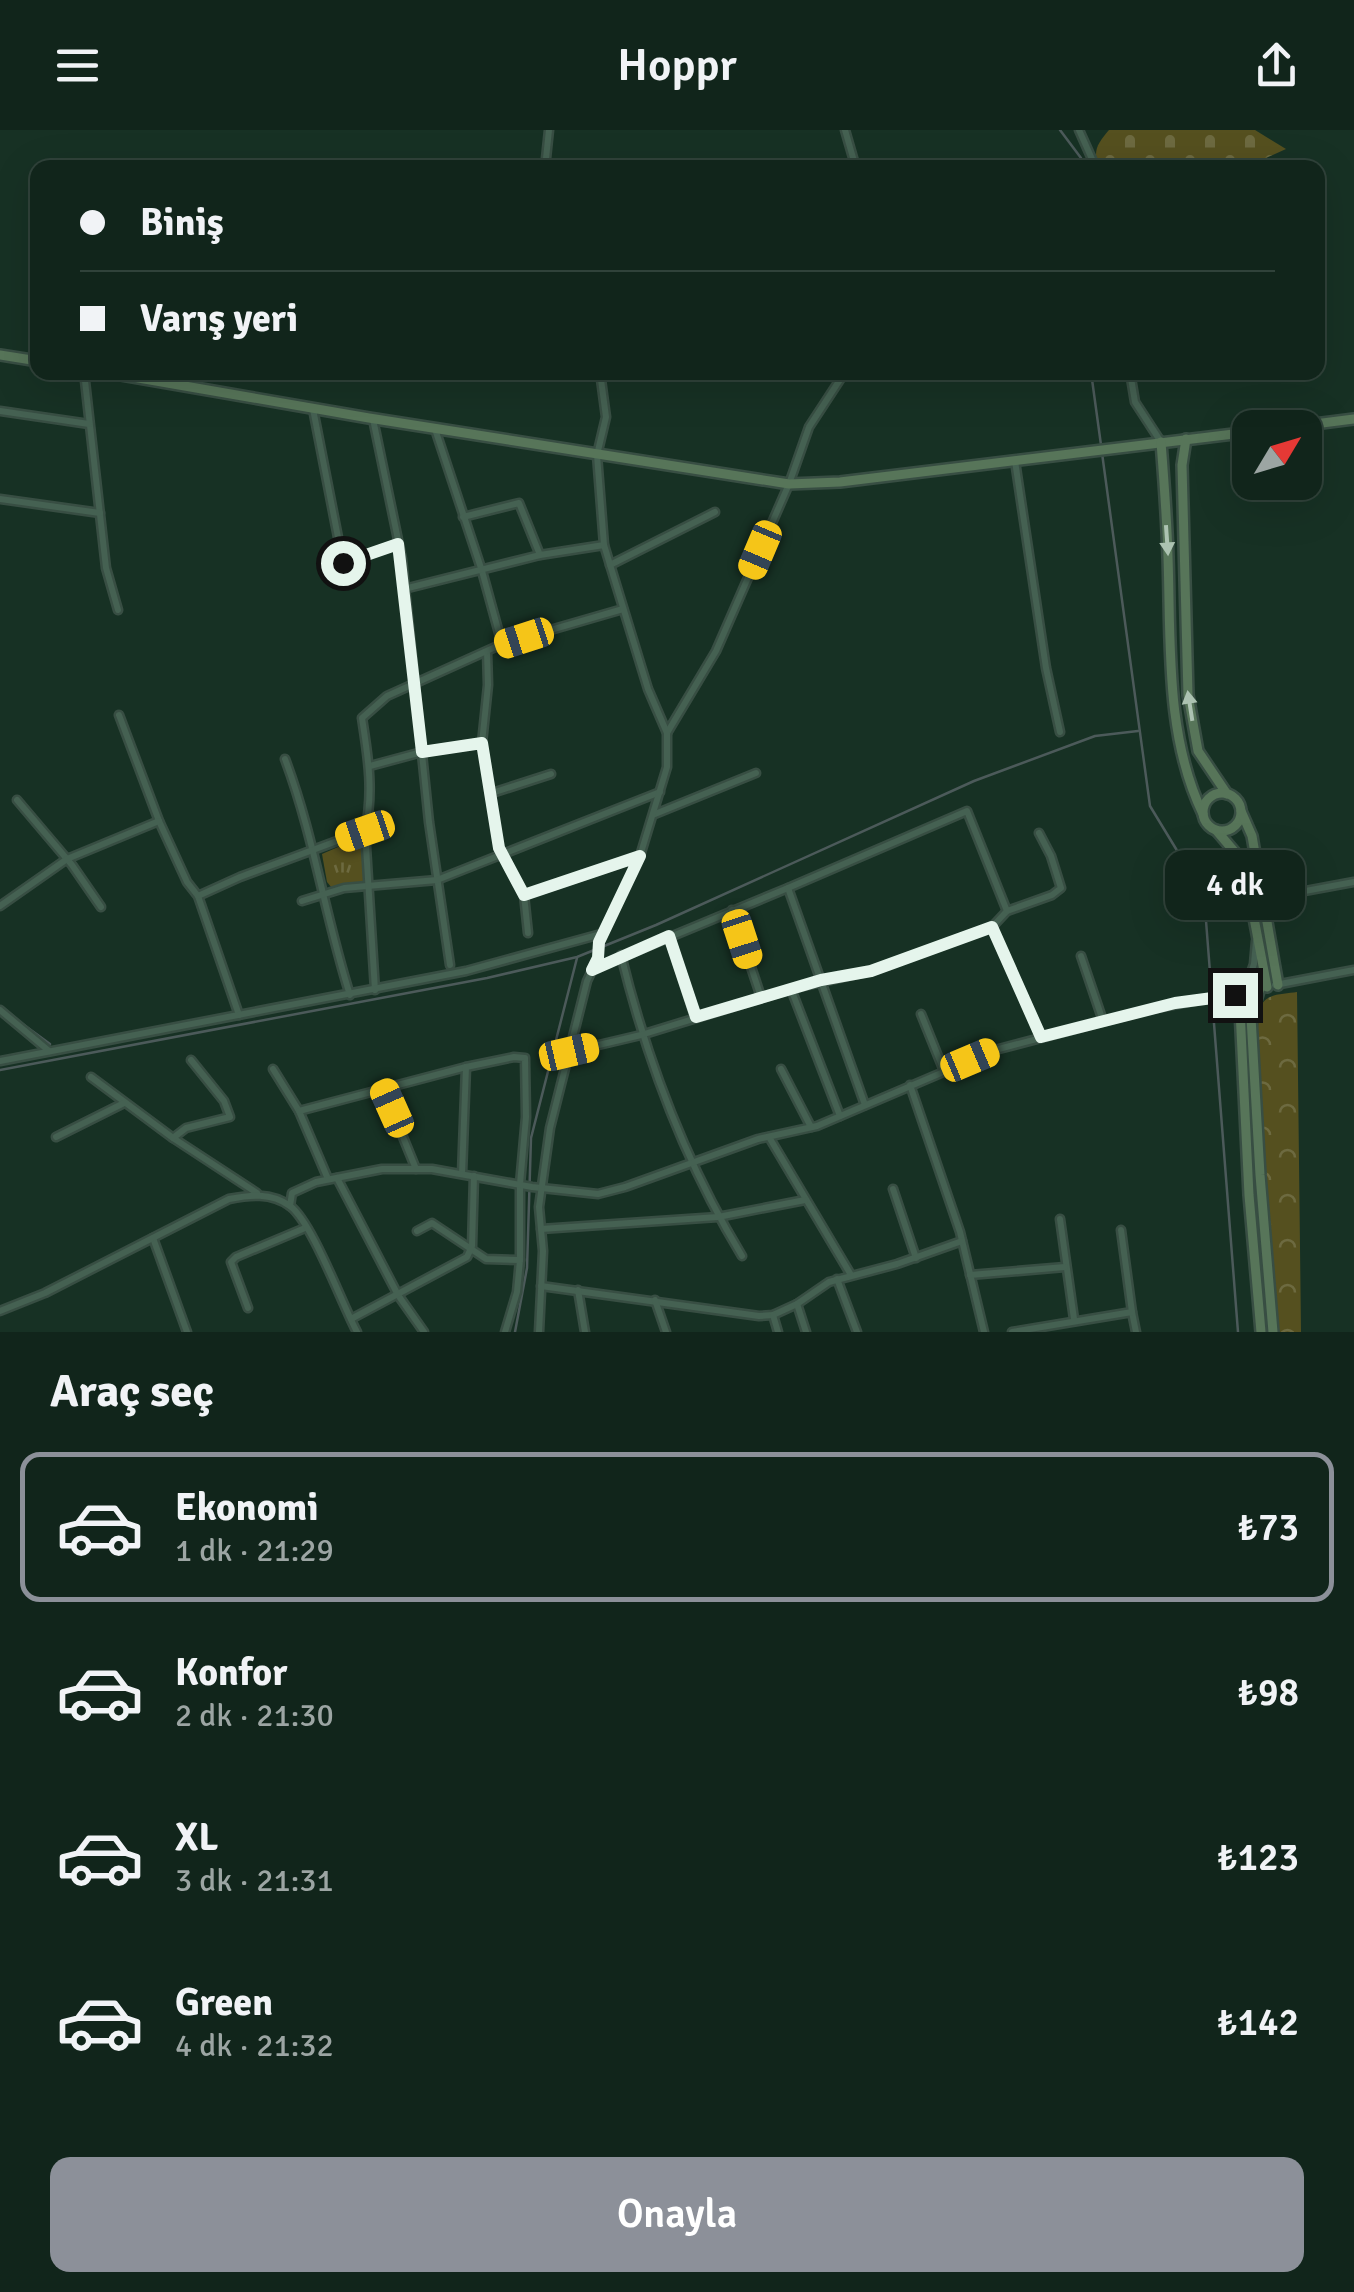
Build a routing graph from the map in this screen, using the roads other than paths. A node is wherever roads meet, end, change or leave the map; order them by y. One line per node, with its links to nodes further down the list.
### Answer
1 (549, 130): 4 (street)
2 (845, 130): 5 (street)
3 (1079, 130): 6 (street)
4 (546, 160)
5 (854, 160)
6 (1092, 160)
7 (0, 354): 8 (street)
8 (30, 360)
9 (85, 380): 19 (street)
10 (150, 380): 14 (street)
11 (601, 380): 24 (street)
12 (840, 380): 26 (street)
13 (1132, 380): 23 (street)
14 (313, 408): 16 (street); 31 (street)
15 (0, 411): 19 (street)
16 (374, 419): 20 (street); 31 (street)
17 (1354, 419): 18 (street)
18 (1322, 423)
19 (89, 424): 29 (street)
20 (435, 429): 24 (street); 30 (street)
21 (1232, 434): 22 (street)
22 (1186, 439): 23 (street); 53 (street, one-way to 22)
23 (1161, 442): 25 (street); 56 (street, one-way to 56)
24 (597, 455): 26 (street); 32 (street)
25 (1015, 461): 26 (street); 43 (street)
26 (790, 484): 44 (street)
27 (0, 498): 29 (street)
28 (715, 512): 34 (street)
29 (100, 513): 38 (street)
30 (463, 517): 33 (street); 35 (street)
31 (398, 544): 36 (street)
32 (604, 544): 33 (street); 34 (street)
33 (540, 554): 35 (street)
34 (610, 566): 37 (street)
35 (482, 571): 36 (street); 39 (street)
36 (404, 589): 41 (street)
37 (623, 609): 39 (street); 44 (street)
38 (118, 610)
39 (502, 644): 40 (street)
40 (487, 652): 41 (street); 45 (street)
41 (414, 684): 46 (street); 48 (street)
42 (119, 715): 58 (street)
43 (1060, 732)
44 (667, 733): 51 (street)
45 (482, 743): 46 (street); 52 (street)
46 (422, 752): 48 (street); 66 (street)
47 (286, 759): 62 (street)
48 (370, 766): 60 (street)
49 (756, 773): 57 (street)
50 (551, 774): 52 (street)
51 (660, 792): 57 (street); 63 (street)
52 (492, 793): 63 (street)
53 (1227, 794): 55 (street); 56 (street)
54 (17, 800): 65 (street)
55 (1241, 811): 59 (street); 73 (street)
56 (1204, 814): 59 (street)
57 (654, 815): 64 (street)
58 (159, 822): 65 (street); 72 (street)
59 (1216, 830): 75 (street)
60 (365, 831): 62 (street); 68 (street)
61 (1040, 833): 79 (street)
62 (313, 849): 70 (street); 72 (street)
63 (501, 854): 66 (street); 71 (street)
64 (640, 856): 71 (street); 84 (street)
65 (67, 859): 76 (street); 77 (street)
66 (436, 880): 68 (street); 87 (street)
67 (1354, 882): 73 (street)
68 (369, 885): 70 (street); 94 (street)
69 (788, 888): 78 (street); 79 (street); 90 (street)
70 (325, 893): 74 (street); 96 (street)
71 (524, 895): 81 (street)
72 (198, 896): 100 (street)
73 (1265, 898): 75 (street); 91 (street)
74 (302, 901)
75 (1251, 901): 82 (street)
76 (0, 906)
77 (101, 907)
78 (732, 910): 83 (street); 97 (street)
79 (1007, 911): 80 (street)
80 (992, 927): 90 (street); 104 (street)
81 (528, 932)
82 (1257, 935): 93 (street); 95 (street)
83 (669, 936): 85 (street); 101 (street)
84 (601, 938): 88 (street); 94 (street)
85 (621, 956): 88 (street); 103 (street)
86 (1081, 956): 102 (street)
87 (450, 964)
88 (592, 970): 106 (street)
89 (1354, 970): 91 (street)
90 (821, 980): 92 (street); 117 (street)
91 (1278, 985): 93 (street)
92 (791, 988): 97 (street); 119 (street)
93 (1263, 988): 95 (street); 175 (street)
94 (375, 990): 96 (street)
95 (1244, 992): 102 (street); 174 (street)
96 (350, 994): 100 (street)
97 (762, 997): 101 (street)
98 (0, 1010): 105 (street)
99 (921, 1014): 112 (street)
100 (238, 1015): 105 (street)
101 (696, 1017): 103 (street)
102 (1103, 1021): 104 (street)
103 (641, 1034): 106 (street); 124 (street)
104 (1041, 1037): 112 (street)
105 (49, 1052): 108 (street)
106 (569, 1052): 129 (street)
107 (191, 1060): 123 (street)
108 (0, 1061)
109 (466, 1067): 115 (street); 126 (street); 129 (street)
110 (272, 1069): 118 (street)
111 (781, 1070): 120 (street)
112 (944, 1070): 114 (street)
113 (91, 1077): 116 (street)
114 (910, 1084): 117 (street); 141 (street)
115 (384, 1088): 118 (street); 125 (street)
116 (124, 1104): 121 (street); 123 (street)
117 (866, 1105): 119 (street)
118 (299, 1111): 128 (street)
119 (840, 1116): 120 (street)
120 (812, 1127): 122 (street)
121 (56, 1137)
122 (769, 1137): 124 (street); 132 (street)
123 (173, 1138): 131 (street)
124 (692, 1163): 129 (street); 134 (street)
125 (416, 1169): 126 (street); 128 (street)
126 (462, 1174): 127 (street)
127 (474, 1176): 129 (street); 142 (street)
128 (332, 1178): 133 (street); 152 (street)
129 (529, 1186): 137 (street); 145 (street)
130 (893, 1189): 144 (street)
131 (258, 1193): 133 (street); 140 (street)
132 (804, 1200): 134 (street); 147 (street)
133 (290, 1206): 136 (street)
134 (718, 1217): 137 (street); 143 (street)
135 (1060, 1218): 146 (street)
136 (306, 1228): 155 (street); 159 (street)
137 (541, 1229): 150 (street)
138 (1121, 1230): 157 (street)
139 (417, 1231): 142 (street)
140 (153, 1238): 156 (street); 161 (street)
141 (962, 1241): 144 (street); 148 (street)
142 (470, 1250): 145 (street); 152 (street)
143 (742, 1256)
144 (916, 1258): 147 (street)
145 (520, 1260): 164 (street)
146 (1065, 1267): 148 (street); 160 (street)
147 (851, 1275): 149 (street)
148 (970, 1275): 171 (street)
149 (837, 1280): 154 (street); 170 (street)
150 (541, 1286): 151 (street); 165 (street)
151 (578, 1290): 153 (street); 166 (street)
152 (398, 1295): 159 (street); 163 (street)
153 (655, 1300): 158 (street); 167 (street)
154 (797, 1304): 158 (street); 169 (street)
155 (248, 1308)
156 (0, 1311)
157 (1132, 1312): 160 (street); 173 (street)
158 (773, 1314): 168 (street)
159 (351, 1319): 162 (street)
160 (1074, 1320): 172 (street)
161 (188, 1332)
162 (357, 1332)
163 (424, 1332)
164 (505, 1332)
165 (539, 1332)
166 (585, 1332)
167 (666, 1332)
168 (778, 1332)
169 (806, 1332)
170 (857, 1332)
171 (984, 1332)
172 (1012, 1332)
173 (1136, 1332)
174 (1262, 1332)
175 (1274, 1332)

